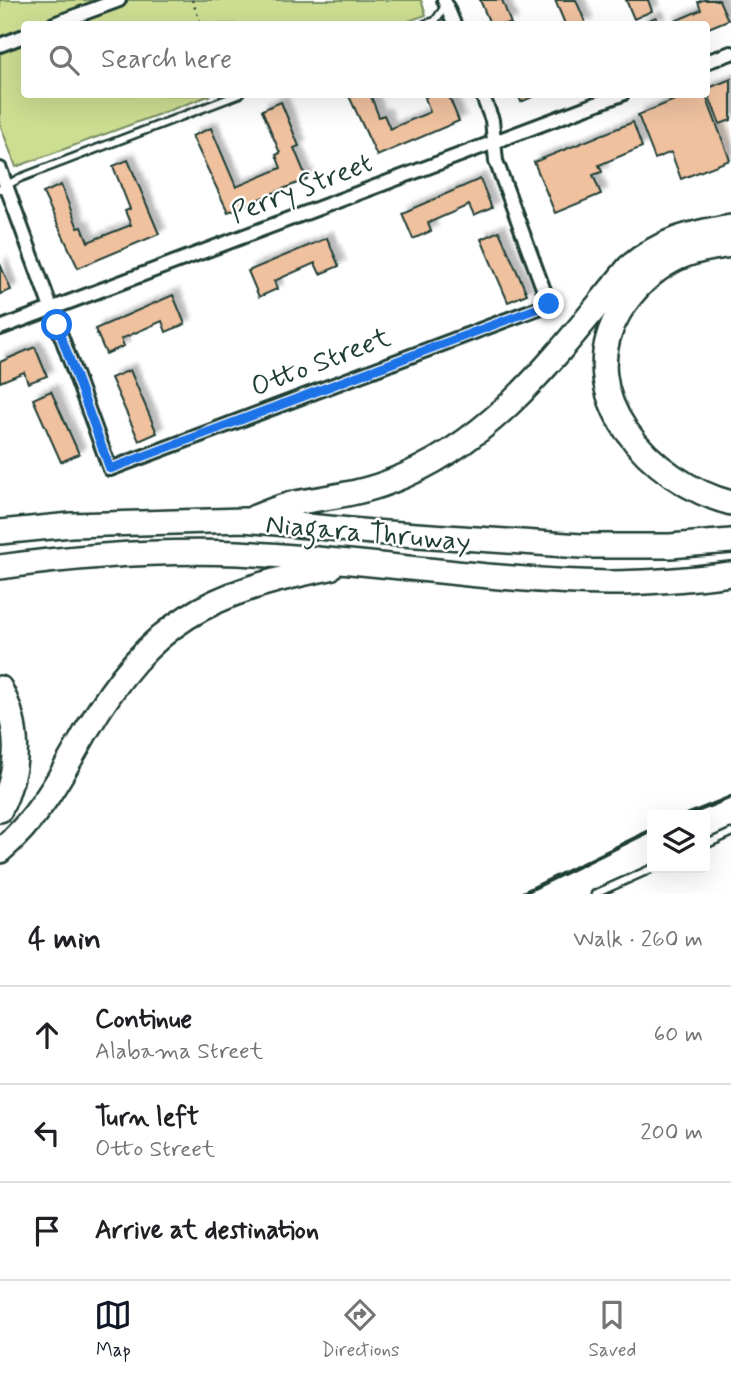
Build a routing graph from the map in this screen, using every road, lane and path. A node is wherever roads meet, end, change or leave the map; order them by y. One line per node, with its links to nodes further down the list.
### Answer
1 (119, 0): 4 (street)
2 (192, 0): 5 (path)
3 (446, 2): 6 (lane); 7 (street)
4 (62, 21)
5 (200, 21)
6 (435, 21)
7 (453, 21)
8 (21, 37): 9 (street)
9 (0, 45)
10 (731, 53): 11 (street)
11 (710, 61)
12 (230, 98): 17 (lane)
13 (484, 98): 15 (street)
14 (611, 98): 15 (street, Perry Street)
15 (495, 142): 20 (street, Perry Street); 20 (street, Otto Street)
16 (0, 169): 17 (street)
17 (3, 187): 20 (street)
18 (731, 226): 23 (highway)
19 (731, 245): 22 (highway)
20 (51, 309): 21 (street, Perry Street)
21 (0, 328)
22 (731, 503)
23 (244, 520): 24 (highway, Niagara Thruway); 25 (highway, Niagara Thruway)
24 (0, 532)
25 (731, 541)
26 (360, 562): 27 (highway, Niagara Thruway); 28 (highway, Niagara Thruway); 33 (highway)
27 (0, 567)
28 (731, 574)
29 (0, 688): 30 (highway)
30 (0, 810)
31 (731, 833): 32 (lane)
32 (710, 843)
33 (0, 850)
34 (647, 871): 35 (lane)
35 (595, 894)

